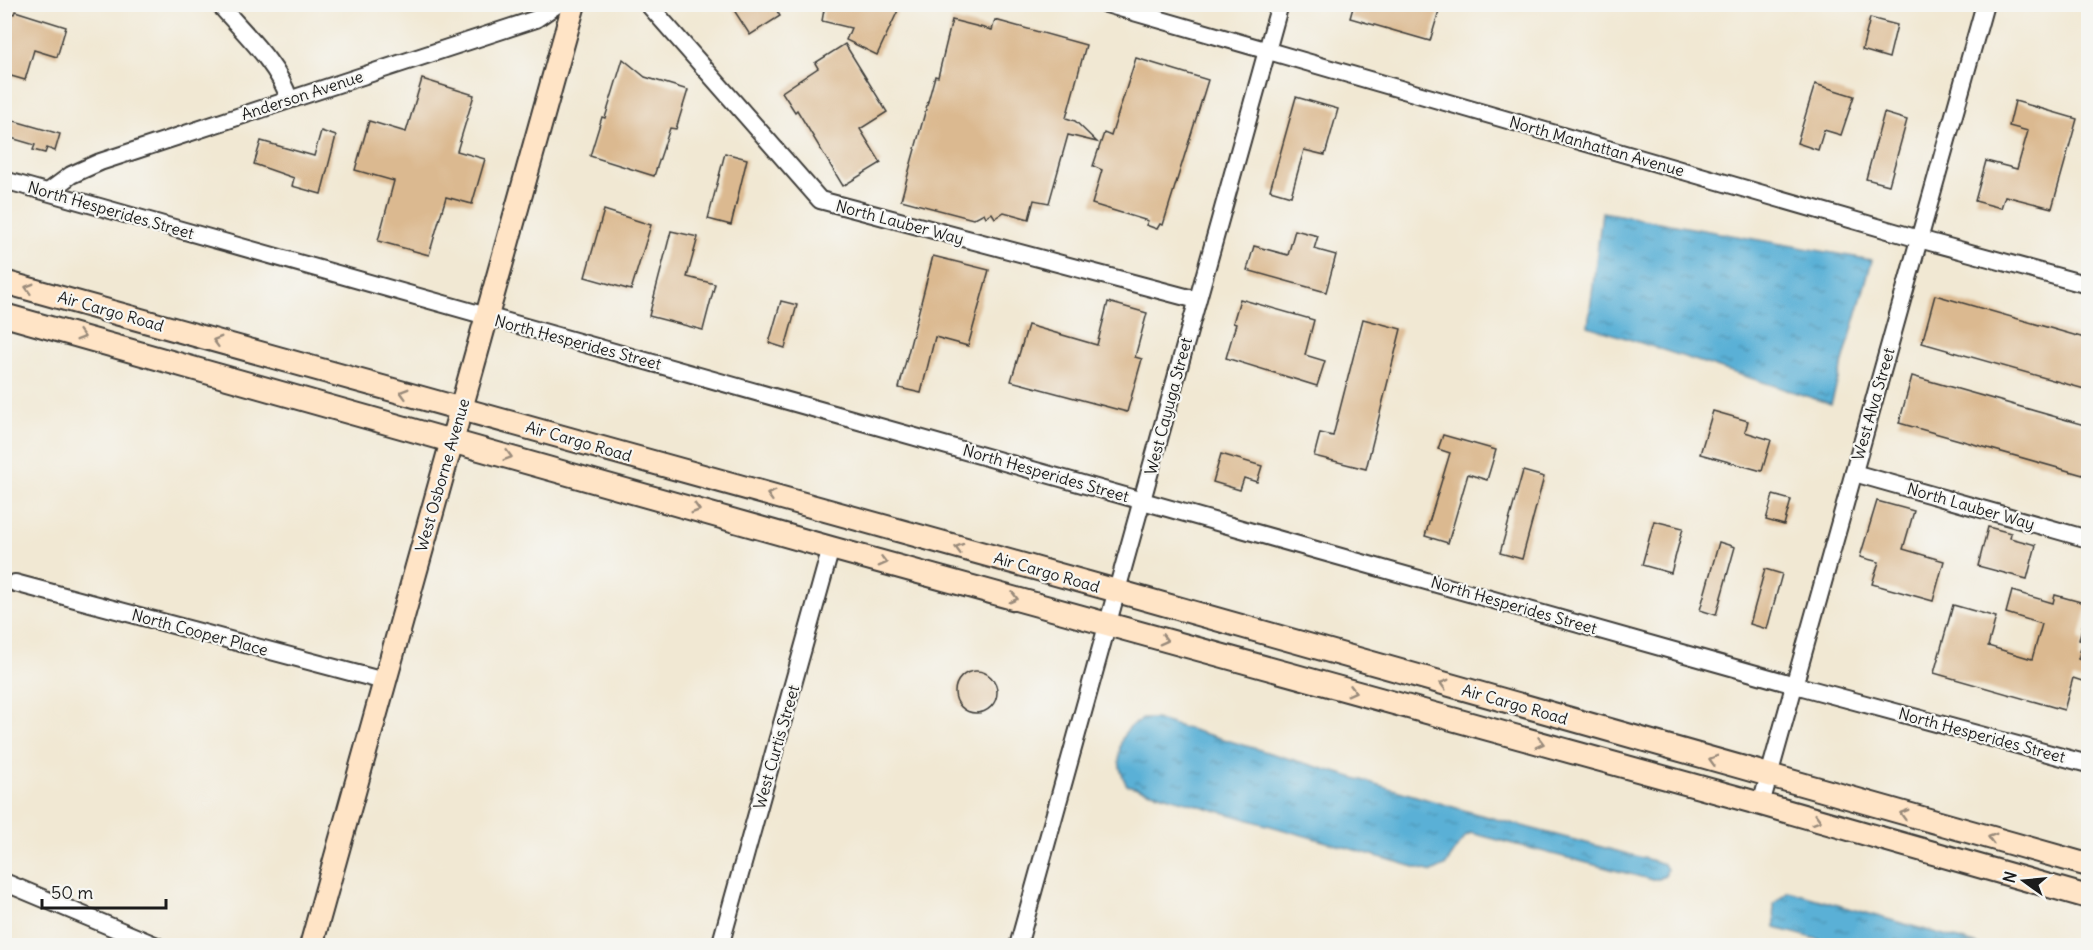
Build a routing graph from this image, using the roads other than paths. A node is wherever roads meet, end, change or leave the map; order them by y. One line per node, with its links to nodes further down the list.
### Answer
1 (219, 4): 9 (street)
2 (558, 4): 9 (street, Anderson Avenue)
3 (574, 4): 17 (street, West Osborne Avenue)
4 (648, 4): 15 (street, North Lauber Way)
5 (1106, 4): 8 (street, North Manhattan Avenue)
6 (1280, 4): 8 (street, West Cayuga Street)
7 (1985, 4): 12 (street, West Alva Street)
8 (1267, 51): 12 (street, North Manhattan Avenue); 15 (street, West Cayuga Street)
9 (290, 99): 11 (street, Anderson Avenue)
10 (4, 180): 11 (street, North Hesperides Street)
11 (48, 192): 17 (street, North Hesperides Street)
12 (1919, 239): 14 (street, North Manhattan Avenue); 20 (street, West Alva Street)
13 (4, 282): 18 (street, Air Cargo Road, one-way to 13)
14 (2088, 285)
15 (1197, 300): 21 (street, West Cayuga Street)
16 (4, 315): 19 (street, Air Cargo Road, one-way to 19)
17 (486, 317): 18 (street, West Osborne Avenue); 21 (street, North Hesperides Street)
18 (461, 408): 19 (street, West Osborne Avenue); 25 (street, Air Cargo Road, one-way to 18)
19 (452, 440): 23 (street, Air Cargo Road, one-way to 23); 27 (street, West Osborne Avenue)
20 (1854, 473): 22 (street, North Lauber Way); 28 (street, West Alva Street)
21 (1142, 499): 25 (street, West Cayuga Street); 28 (street, North Hesperides Street)
22 (2088, 538)
23 (831, 548): 26 (street, Air Cargo Road, one-way to 26); 37 (street, West Curtis Street)
24 (15, 583): 27 (street, North Cooper Place)
25 (1117, 591): 26 (street, West Cayuga Street); 30 (street, Air Cargo Road, one-way to 25)
26 (1108, 624): 31 (street, Air Cargo Road, one-way to 31); 38 (street, West Cayuga Street)
27 (384, 681): 36 (street, West Osborne Avenue)
28 (1795, 685): 29 (street, North Hesperides Street); 30 (street, West Alva Street)
29 (2088, 764)
30 (1769, 776): 31 (street, West Alva Street); 32 (street, Air Cargo Road, one-way to 30)
31 (1761, 804): 34 (street, Air Cargo Road, one-way to 34)
32 (2088, 865)
33 (4, 882): 35 (street)
34 (2088, 897)
35 (157, 945)
36 (310, 945)
37 (720, 945)
38 (1018, 945)

